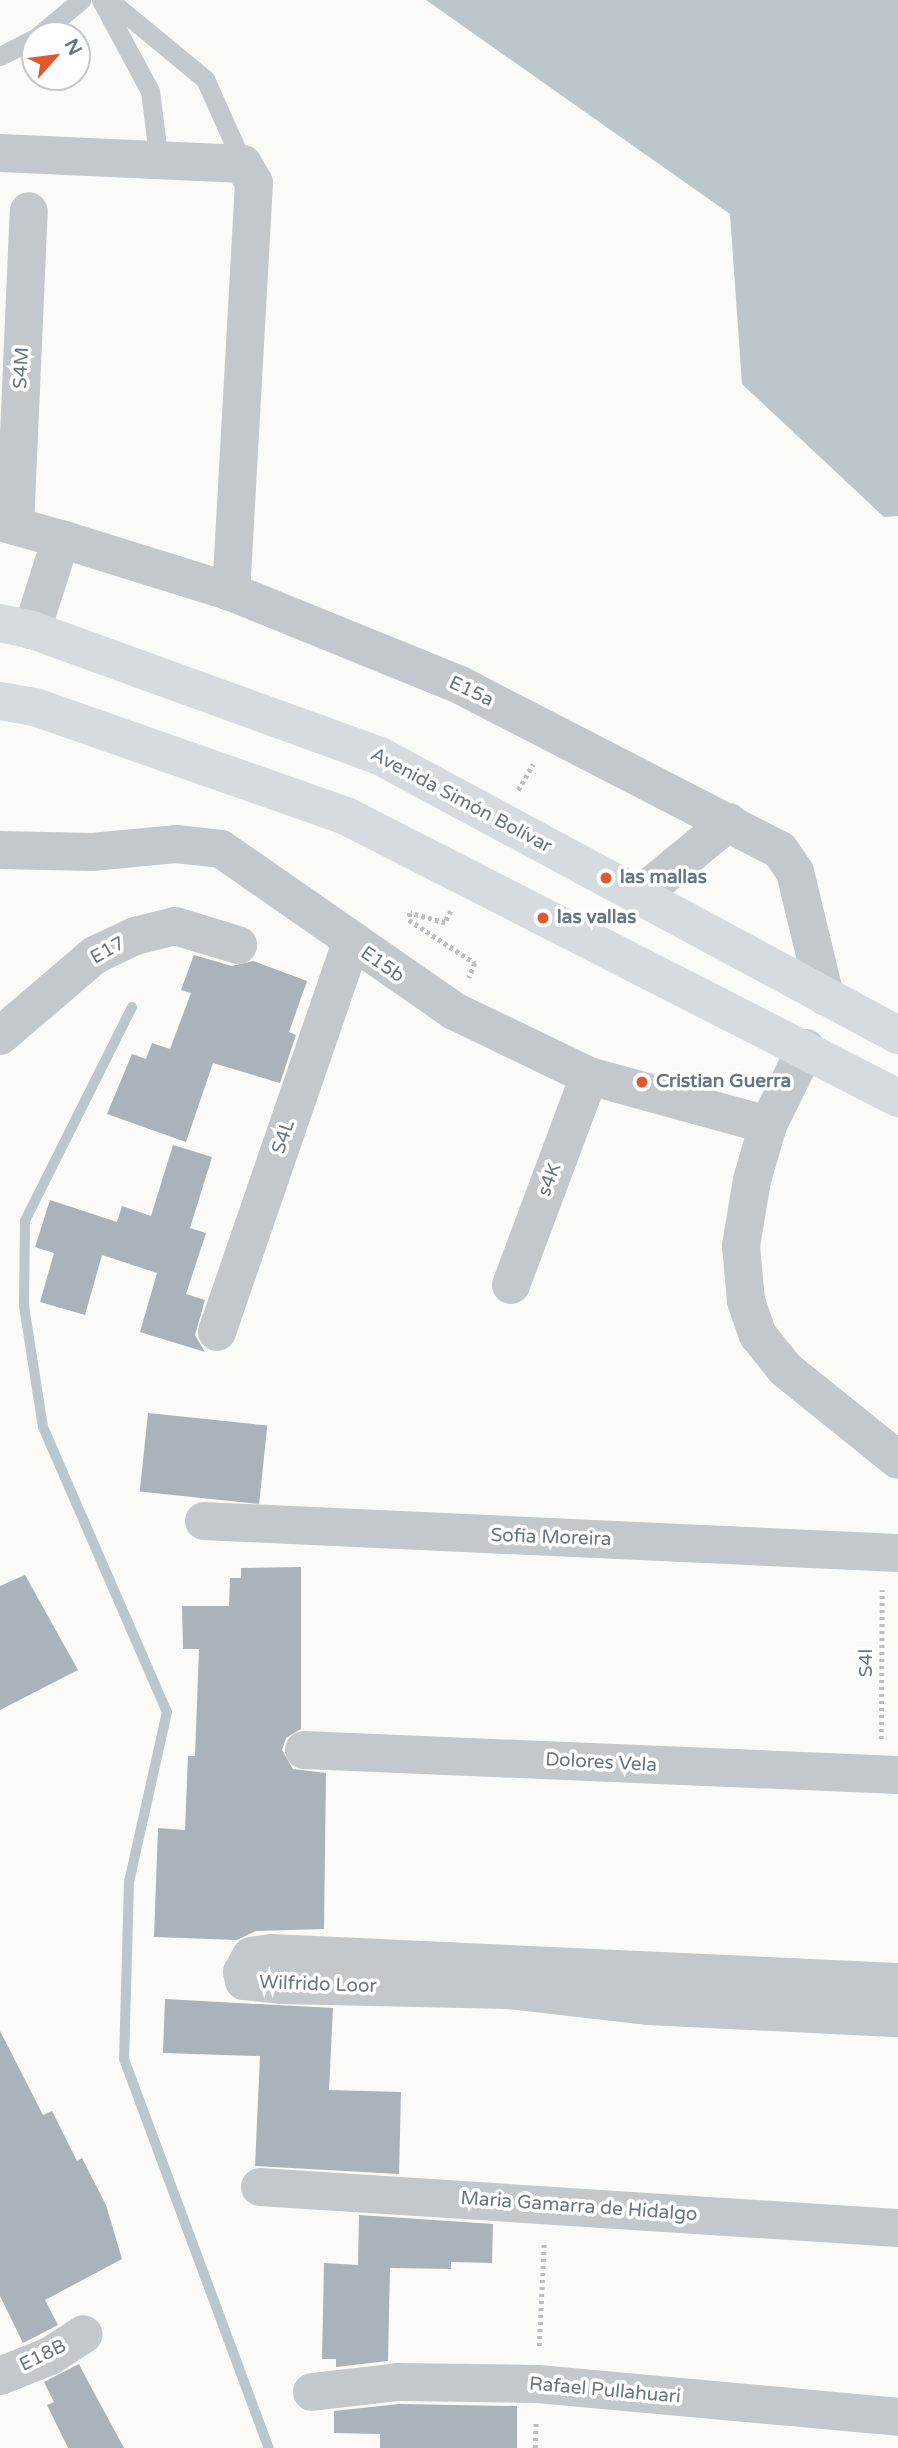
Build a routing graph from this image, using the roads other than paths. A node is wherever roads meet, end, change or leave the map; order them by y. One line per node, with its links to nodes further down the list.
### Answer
1 (81, 0): 4 (lane)
2 (101, 0): 8 (lane)
3 (109, 0): 9 (lane)
4 (56, 21)
5 (21, 45): 6 (lane)
6 (0, 56)
7 (0, 153): 8 (street)
8 (159, 162): 9 (street)
9 (243, 164): 13 (street)
10 (29, 211): 11 (street, S4M)
11 (7, 524): 12 (street, E15a)
12 (61, 539): 13 (street, E15a); 14 (street)
13 (231, 592): 16 (street, E15a)
14 (16, 626): 18 (highway, Avenida Simón Bolívar)
15 (0, 701): 24 (highway)
16 (729, 822): 18 (street); 21 (street, E15a)
17 (0, 850): 19 (street, E15b)
18 (640, 895): 21 (highway, Avenida Simón Bolívar)
19 (351, 943): 25 (street, E15b); 29 (street, S4L)
20 (238, 945): 23 (street, E17)
21 (825, 996): 22 (highway, Avenida Simón Bolívar)
22 (898, 1035)
23 (0, 1036)
24 (806, 1048): 26 (highway); 27 (street)
25 (589, 1076): 27 (street, E15b); 28 (street, s4K)
26 (898, 1098)
27 (768, 1125): 30 (street)
28 (511, 1285)
29 (217, 1332)
30 (898, 1460)
31 (204, 1521): 32 (street, Sofia Moreira)
32 (890, 1552)
33 (304, 1750): 34 (street, Dolores Vela)
34 (889, 1775)
35 (898, 1982): 36 (street, Wilfrido Loor)
36 (898, 2018)
37 (260, 2187): 38 (street, Maria Gamarra de Hidalgo)
38 (898, 2228)
39 (84, 2334): 40 (street, E18B)
40 (0, 2375)
41 (312, 2392): 42 (street, Rafael Pullahuari)
42 (898, 2417)

